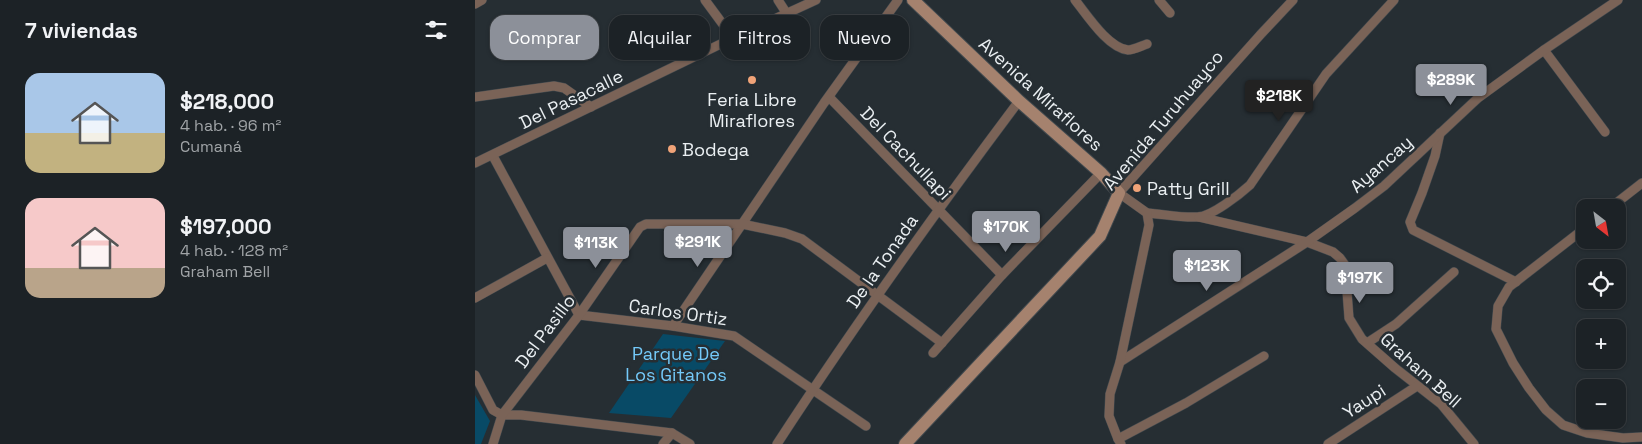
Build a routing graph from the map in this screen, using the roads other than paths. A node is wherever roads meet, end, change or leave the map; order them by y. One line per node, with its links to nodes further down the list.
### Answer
1 (705, 0): 13 (street)
2 (778, 0): 12 (street)
3 (816, 0): 12 (street, Del Pasacalle)
4 (898, 0): 18 (street)
5 (913, 0): 19 (street, Avenida Miraflores)
6 (1075, 0): 15 (street)
7 (1159, 0): 11 (street)
8 (1293, 0): 27 (street, Avenida Turuhuayco)
9 (1394, 0): 31 (street)
10 (1619, 0): 16 (street, Ayancay)
11 (1170, 13)
12 (787, 14)
13 (720, 20)
14 (720, 44): 20 (street, Del Pasacalle)
15 (1147, 44)
16 (1544, 50): 21 (street); 22 (street, Ayancay)
17 (475, 97): 20 (street)
18 (829, 97): 29 (street, Del Cachullapi); 32 (street)
19 (1019, 100): 25 (street, Avenida Miraflores); 29 (street, De la Tonada)
20 (591, 108): 23 (street, Del Pasacalle)
21 (1605, 132)
22 (1440, 133): 34 (street, Ayancay); 38 (street)
23 (493, 156): 24 (street, Del Pasacalle); 35 (street)
24 (475, 163)
25 (1101, 173): 27 (street, Avenida Miraflores); 37 (street)
26 (1642, 183): 28 (street)
27 (1119, 193): 30 (street, Avenida Miraflores); 60 (street, Avenida Turuhuayco)
28 (1622, 199)
29 (938, 210): 37 (street, Del Cachullapi); 39 (street, De la Tonada)
30 (1147, 213): 31 (street, Graham Bell); 47 (street)
31 (1199, 217): 34 (street, Graham Bell)
32 (742, 224): 39 (street); 41 (street, Del Pasillo); 42 (street)
33 (1576, 235): 38 (street)
34 (1307, 242): 44 (street, Graham Bell); 47 (street, Ayancay)
35 (547, 258): 40 (street); 41 (street)
36 (1454, 272): 44 (street)
37 (1001, 275): 43 (street)
38 (1513, 285): 54 (street)
39 (879, 295): 43 (street); 50 (street, De la Tonada)
40 (475, 298)
41 (579, 315): 42 (street, Carlos Ortiz); 51 (street, Del Pasillo)
42 (673, 326): 50 (street, Carlos Ortiz)
43 (942, 342): 45 (street)
44 (1367, 343): 49 (street, Graham Bell)
45 (933, 353)
46 (1264, 356): 55 (street)
47 (1121, 362): 55 (street)
48 (475, 375): 51 (street)
49 (1417, 386): 61 (street, Yaupi); 62 (street, Graham Bell)
50 (813, 388): 52 (street, Carlos Ortiz); 59 (street, De la Tonada)
51 (502, 414): 53 (street); 56 (street, Del Pasillo)
52 (867, 426)
53 (672, 433): 57 (street); 58 (street)
54 (1642, 436)
55 (1119, 441)
56 (493, 444)
57 (663, 444)
58 (690, 444)
59 (777, 444)
60 (905, 444)
61 (1328, 444)
62 (1474, 444)

